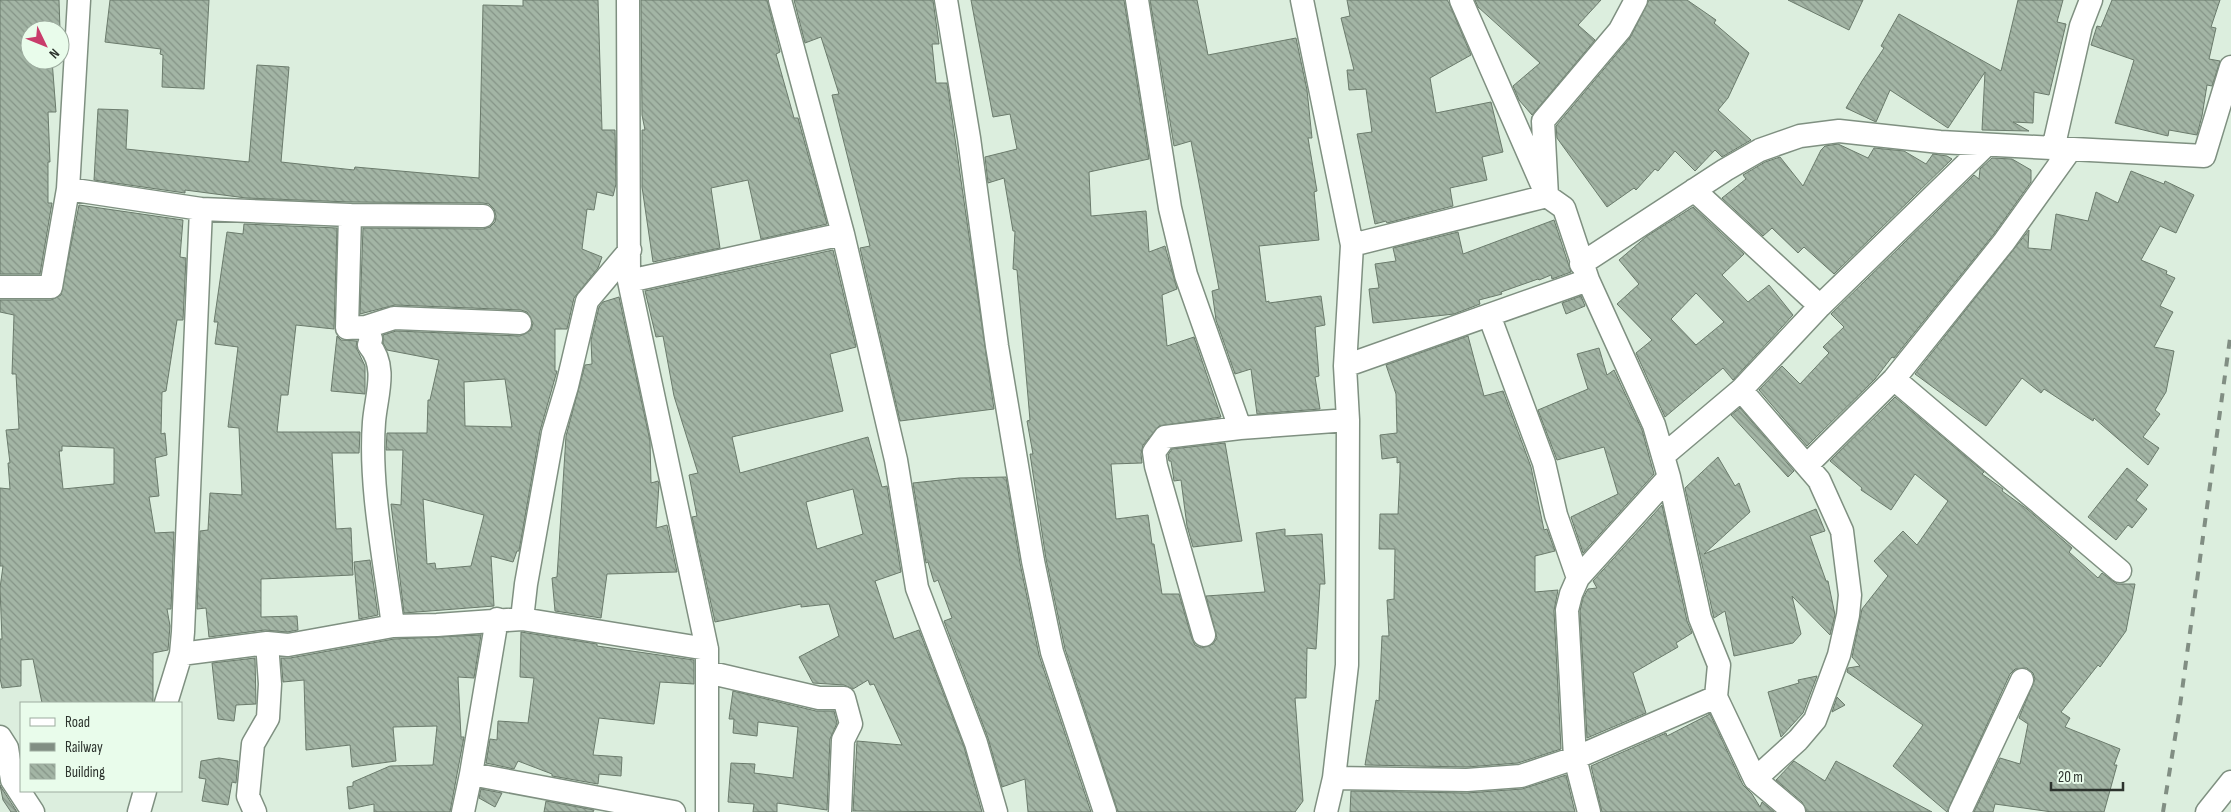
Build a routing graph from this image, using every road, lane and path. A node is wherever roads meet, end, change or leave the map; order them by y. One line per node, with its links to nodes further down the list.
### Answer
1 (79, 0): 13 (street)
2 (628, 0): 21 (street)
3 (780, 0): 19 (street)
4 (946, 0): 65 (street)
5 (1137, 0): 33 (street)
6 (1302, 0): 20 (street)
7 (1461, 0): 15 (street)
8 (1636, 0): 15 (street)
9 (2091, 0): 12 (street)
10 (2231, 66): 12 (street)
11 (1986, 145): 12 (street); 14 (street); 25 (street)
12 (2061, 149): 30 (street)
13 (68, 189): 16 (street); 24 (street)
14 (1694, 190): 22 (street); 25 (street)
15 (1547, 196): 20 (street); 22 (street)
16 (201, 209): 17 (street); 45 (street)
17 (350, 215): 18 (street); 28 (street)
18 (483, 216)
19 (843, 234): 23 (street); 64 (street)
20 (1352, 245): 29 (street)
21 (630, 250): 23 (street); 40 (street)
22 (1584, 272): 26 (street); 34 (street)
23 (629, 281): 44 (street)
24 (0, 287)
25 (1820, 306): 31 (street)
26 (1489, 315): 29 (street); 38 (street)
27 (520, 323): 28 (street)
28 (366, 327): 41 (street)
29 (1344, 366): 32 (street)
30 (1894, 379): 35 (street); 37 (street)
31 (1741, 390): 34 (street); 35 (street)
32 (1348, 420): 33 (street); 53 (street)
33 (1240, 428): 42 (street)
34 (1664, 455): 36 (street)
35 (1807, 465): 54 (street)
36 (1669, 477): 38 (street); 48 (street)
37 (2120, 571)
38 (1578, 578): 51 (street)
39 (496, 619): 40 (street); 41 (street); 52 (street)
40 (522, 619): 44 (street)
41 (393, 626): 43 (street)
42 (1204, 635)
43 (267, 643): 45 (street); 59 (street)
44 (707, 649): 46 (street)
45 (181, 654): 49 (street)
46 (707, 672): 62 (street); 63 (street)
47 (2022, 680): 69 (street)
48 (1716, 697): 51 (street); 54 (street)
49 (166, 702)
50 (0, 737): 57 (street)
51 (1576, 758): 53 (street); 67 (street)
52 (471, 774): 60 (street); 61 (street)
53 (1334, 778): 66 (street)
54 (1755, 779): 68 (street)
55 (2231, 782): 70 (street)
56 (145, 792): 58 (street)
57 (33, 812)
58 (139, 812)
59 (255, 812)
60 (463, 812)
61 (674, 812)
62 (706, 812)
63 (840, 812)
64 (996, 812)
65 (1105, 812)
66 (1326, 812)
67 (1589, 812)
68 (1794, 812)
69 (1960, 812)
70 (2207, 812)

